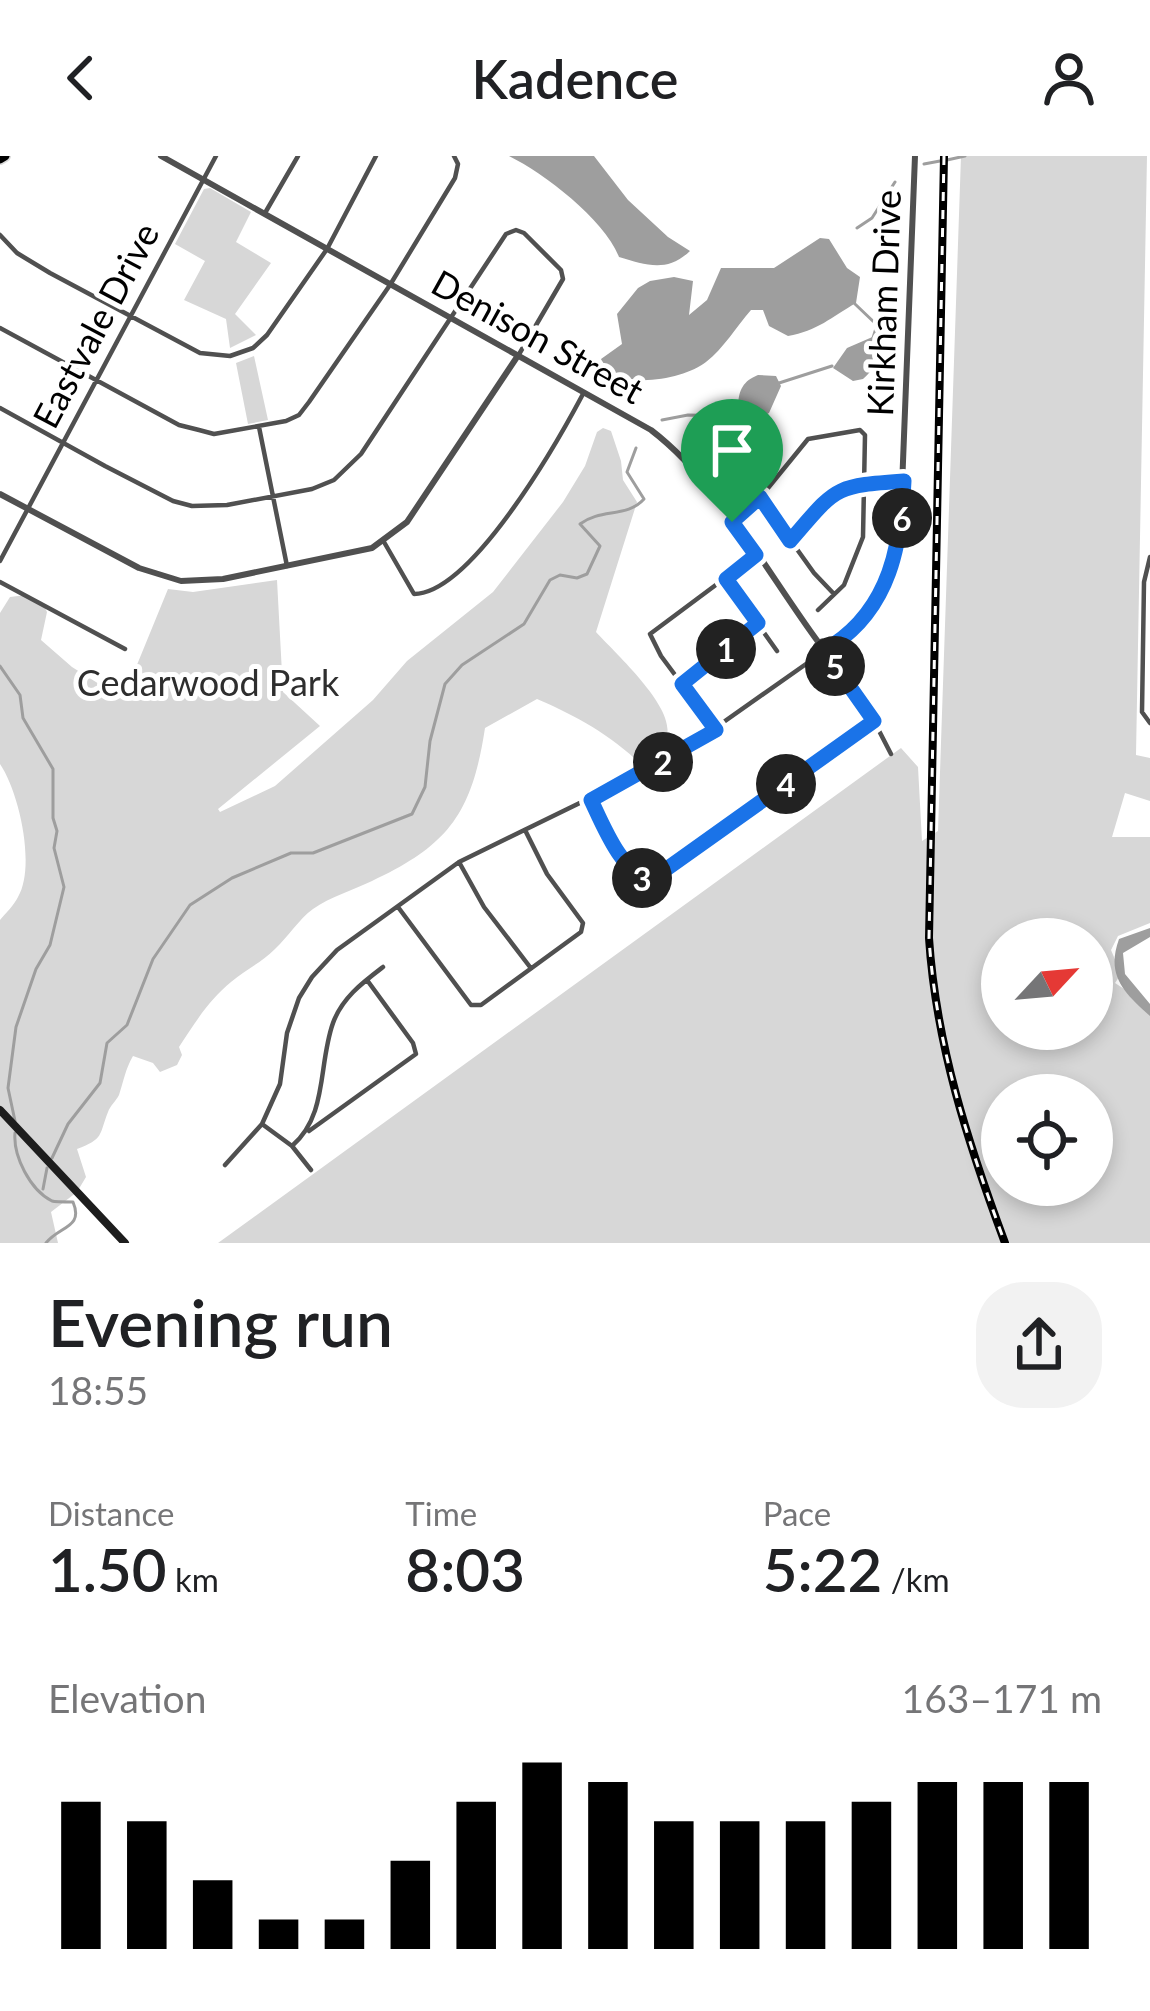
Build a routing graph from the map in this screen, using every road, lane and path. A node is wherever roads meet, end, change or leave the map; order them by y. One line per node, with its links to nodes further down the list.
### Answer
1 (160, 156): 7 (street, Denison Street)
2 (217, 156): 7 (street, Eastvale Drive)
3 (298, 156): 8 (street)
4 (376, 156): 10 (street)
5 (454, 156): 11 (street)
6 (915, 156): 21 (street, Kirkham Drive)
7 (204, 180): 8 (street, Denison Street); 12 (street, Eastvale Drive)
8 (264, 214): 10 (street, Denison Street)
9 (0, 235): 12 (street)
10 (327, 249): 11 (street, Denison Street); 12 (street)
11 (390, 285): 13 (street, Denison Street); 19 (street)
12 (130, 315): 16 (street, Eastvale Drive)
13 (453, 320): 15 (street, Denison Street); 15 (street); 24 (street)
14 (0, 328): 16 (street)
15 (518, 356): 17 (street, Denison Street); 29 (street)
16 (96, 379): 19 (street); 20 (street, Eastvale Drive)
17 (584, 393): 27 (street, Denison Street); 29 (street)
18 (0, 407): 20 (street)
19 (259, 427): 24 (street)
20 (62, 442): 24 (street); 26 (street, Eastvale Drive)
21 (904, 481): 22 (street); 40 (street, Kirkham Drive)
22 (864, 484): 25 (street); 28 (street); 36 (street)
23 (0, 494): 26 (street)
24 (272, 495): 33 (street)
25 (760, 497): 27 (street); 28 (street)
26 (28, 509): 32 (street, Eastvale Drive); 33 (street)
27 (732, 522): 30 (street, Denison Street)
28 (790, 541): 36 (street)
29 (384, 542): 33 (street)
30 (756, 555): 34 (street); 39 (street, Denison Street)
31 (1150, 557): 42 (street)
32 (0, 561)
33 (287, 566)
34 (726, 579): 38 (street); 46 (street)
35 (0, 582): 41 (street)
36 (835, 594): 37 (street)
37 (818, 610)
38 (758, 623): 43 (street); 46 (street)
39 (818, 643): 40 (street); 44 (street)
40 (833, 645): 45 (street)
41 (124, 649)
42 (1147, 649): 48 (street)
43 (777, 651)
44 (816, 657): 45 (street); 49 (street)
45 (831, 660): 47 (street)
46 (682, 684): 49 (street)
47 (874, 721): 50 (street); 51 (street)
48 (1150, 723)
49 (716, 730): 51 (street)
50 (891, 754)
51 (591, 800): 52 (street)
52 (525, 830): 53 (street); 56 (street)
53 (459, 862): 54 (street); 56 (street)
54 (398, 907): 56 (street); 59 (street)
55 (383, 968): 57 (street)
56 (531, 968)
57 (367, 980): 60 (street); 60 (street)
58 (0, 1110): 64 (main road)
59 (262, 1124): 61 (street); 62 (street)
60 (308, 1131): 61 (street)
61 (292, 1146): 63 (street)
62 (226, 1165)
63 (311, 1170)
64 (125, 1243)

